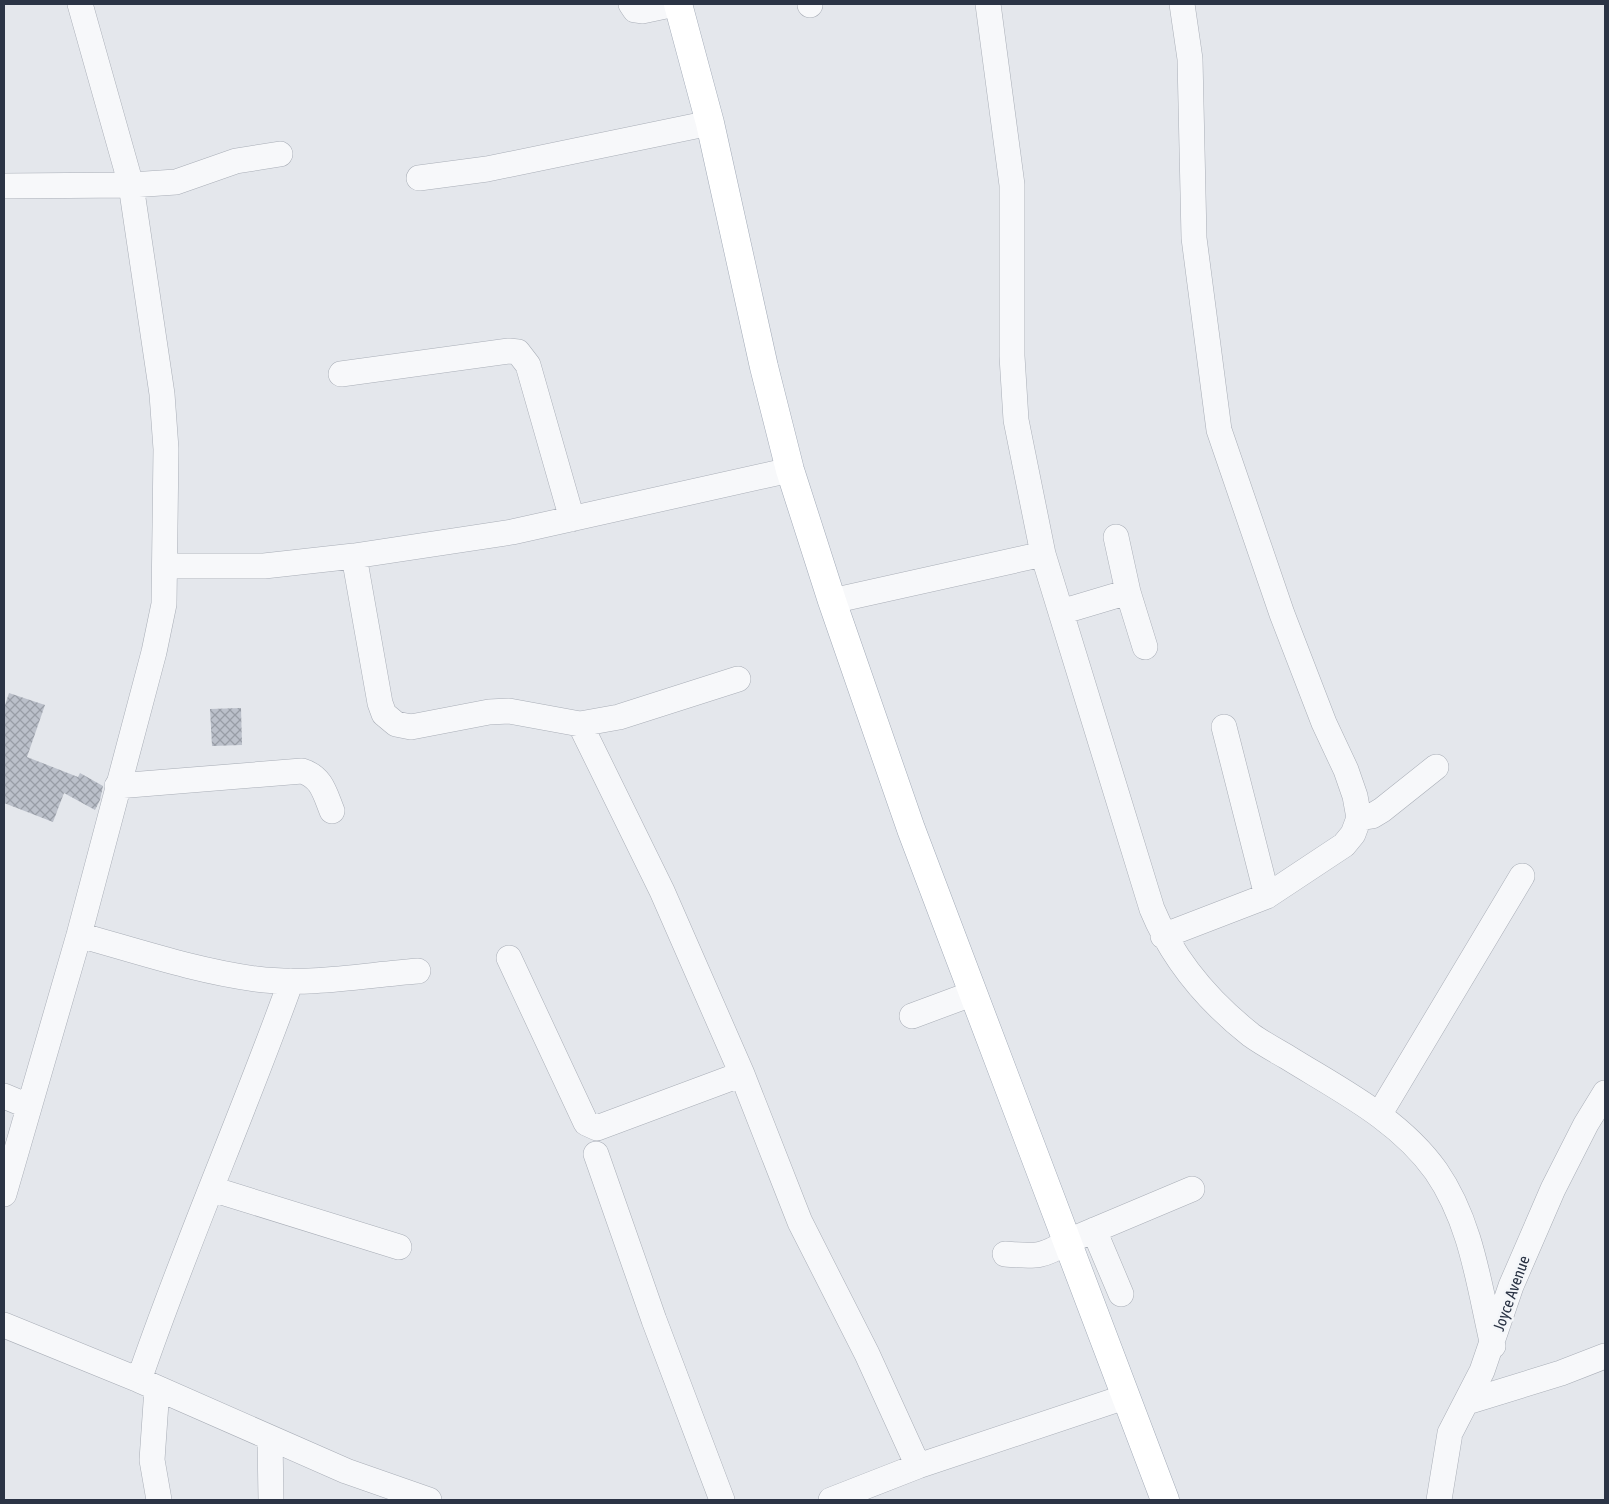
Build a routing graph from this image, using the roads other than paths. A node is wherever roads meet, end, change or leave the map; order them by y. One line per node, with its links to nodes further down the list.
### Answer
1 (80, 4): 9 (street)
2 (631, 4): 3 (street)
3 (677, 4): 6 (main road)
4 (988, 4): 15 (street)
5 (1182, 4): 28 (street)
6 (710, 123): 8 (street); 12 (main road)
7 (280, 154): 9 (street)
8 (419, 178)
9 (131, 185): 10 (street); 17 (street)
10 (4, 186)
11 (341, 374): 13 (street)
12 (790, 470): 13 (street); 19 (main road)
13 (572, 520): 16 (street)
14 (1116, 537): 18 (street)
15 (1043, 554): 19 (street); 20 (street)
16 (354, 556): 17 (street); 23 (street)
17 (166, 566): 26 (street)
18 (1128, 592): 20 (street); 21 (street)
19 (832, 601): 36 (main road)
20 (1061, 612): 32 (street)
21 (1145, 647)
22 (738, 678): 23 (street)
23 (580, 724): 38 (street)
24 (1224, 727): 30 (street)
25 (1436, 768): 28 (street)
26 (117, 786): 27 (street); 31 (street)
27 (332, 811)
28 (1359, 818): 30 (street)
29 (1522, 876): 42 (street)
30 (1267, 896): 32 (street)
31 (79, 935): 35 (street); 41 (street)
32 (1163, 936): 42 (street)
33 (509, 958): 38 (street)
34 (418, 971): 35 (street)
35 (291, 981): 44 (street)
36 (974, 993): 37 (street); 48 (main road)
37 (912, 1016)
38 (742, 1074): 59 (street)
39 (1605, 1093): 53 (street, Joyce Avenue)
40 (4, 1096): 41 (street)
41 (28, 1106): 46 (street)
42 (1380, 1115): 53 (street)
43 (596, 1154): 63 (street)
44 (212, 1189): 49 (street); 55 (street)
45 (1192, 1189): 47 (street)
46 (4, 1194)
47 (1094, 1230): 48 (street); 51 (street)
48 (1066, 1242): 50 (street); 56 (main road)
49 (399, 1247)
50 (1005, 1254)
51 (1121, 1294)
52 (4, 1325): 55 (street)
53 (1492, 1346): 57 (street, Joyce Avenue)
54 (1605, 1356): 57 (street)
55 (148, 1384): 58 (street); 60 (street)
56 (1125, 1397): 59 (street); 65 (main road)
57 (1468, 1402): 66 (street, Joyce Avenue)
58 (270, 1438): 61 (street); 62 (street)
59 (918, 1466): 64 (street)
60 (159, 1500)
61 (271, 1500)
62 (428, 1500)
63 (722, 1500)
64 (832, 1500)
65 (1165, 1500)
66 (1439, 1500)

